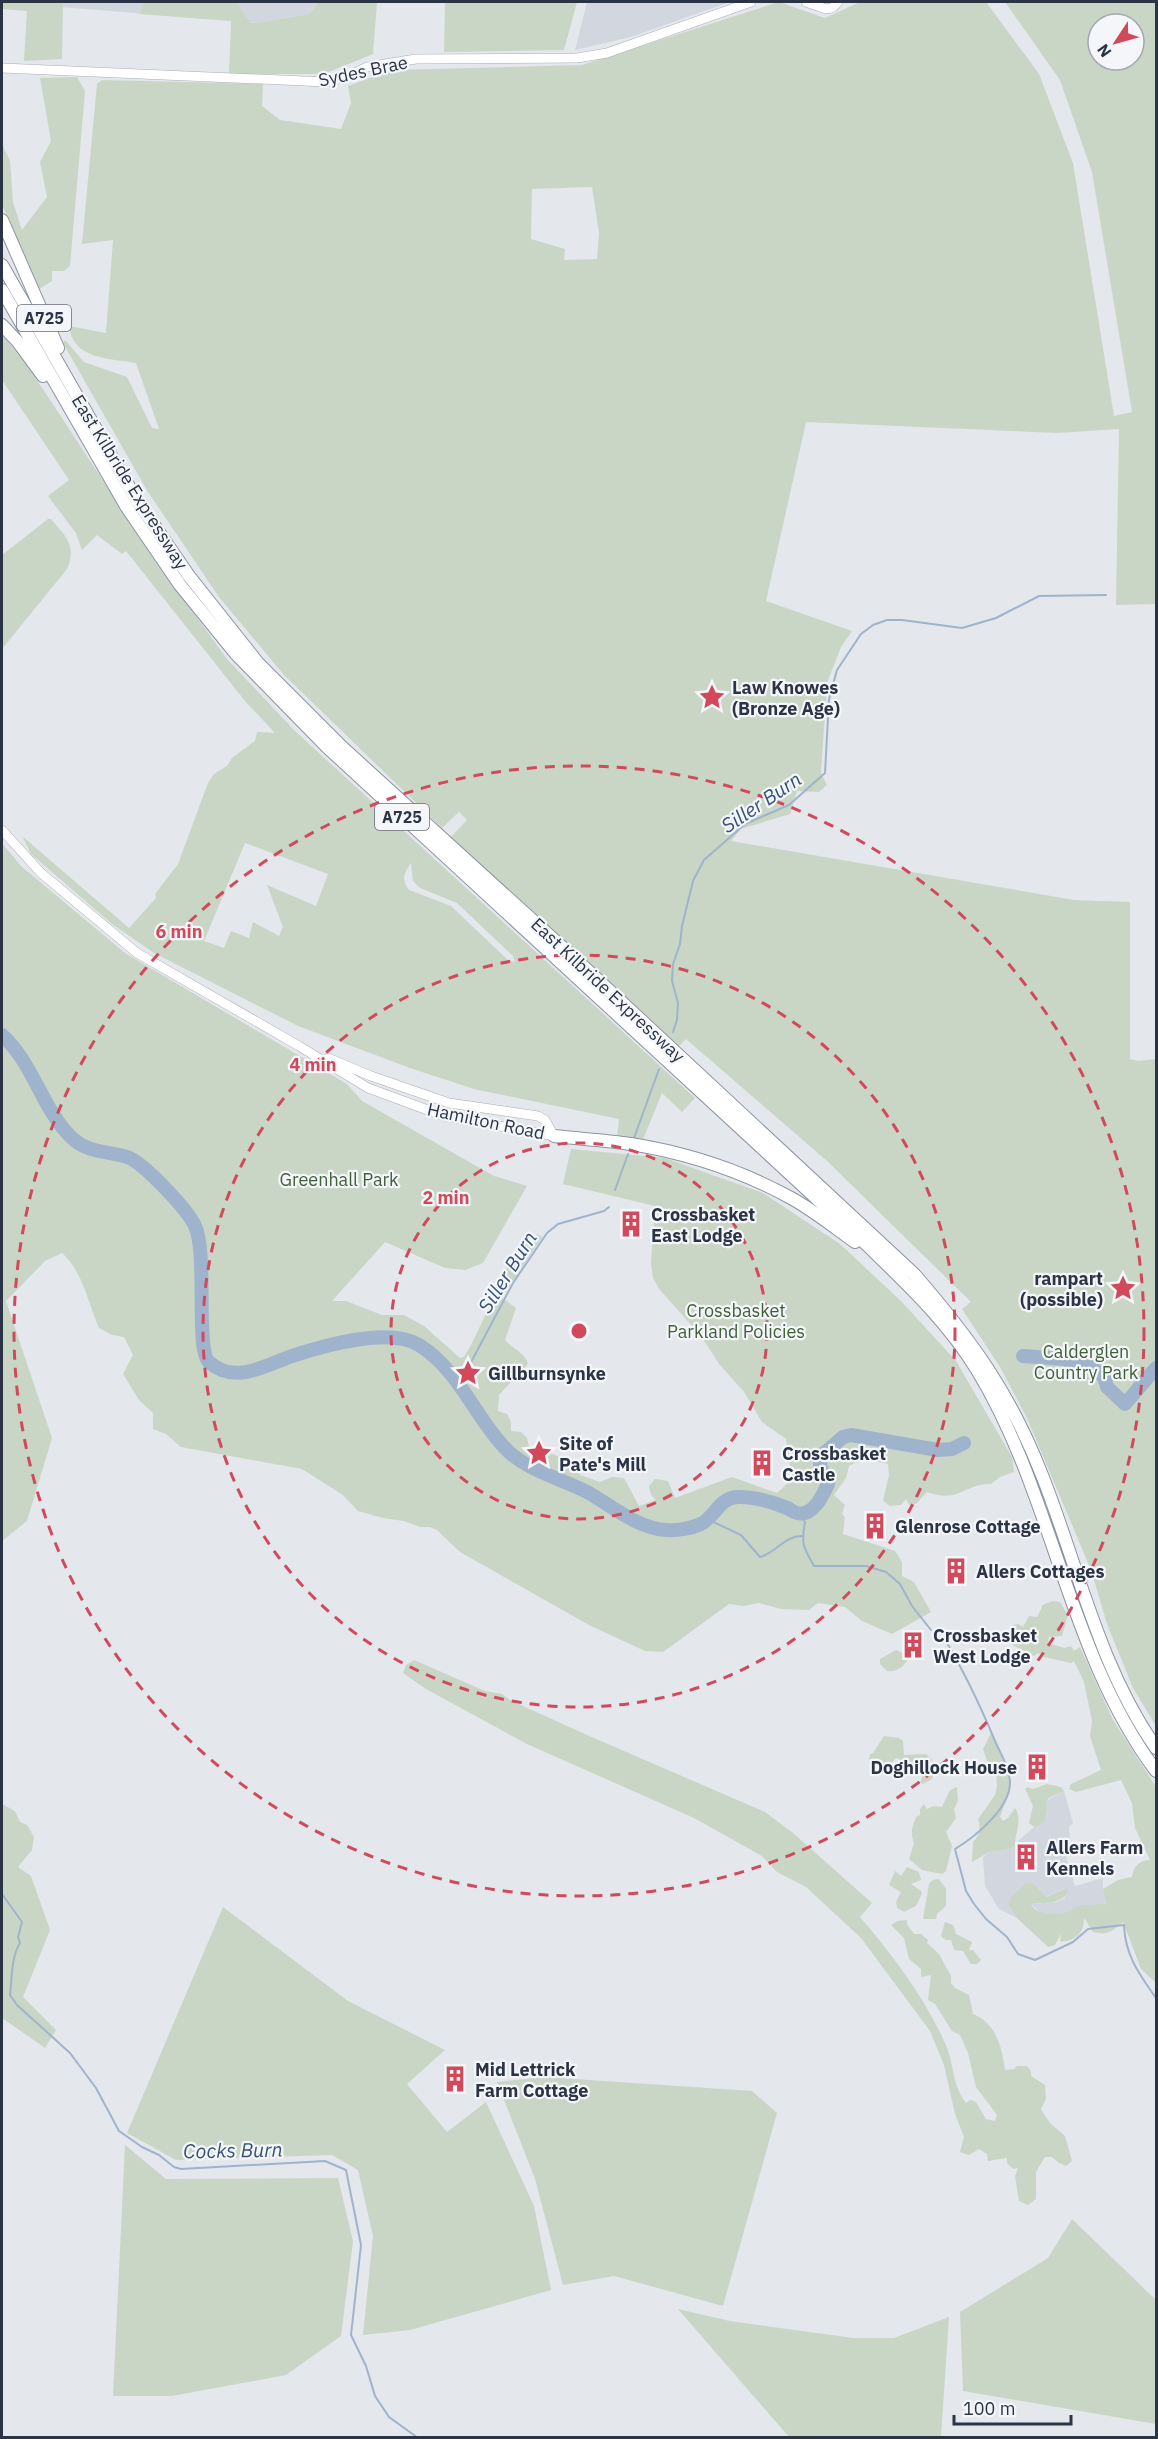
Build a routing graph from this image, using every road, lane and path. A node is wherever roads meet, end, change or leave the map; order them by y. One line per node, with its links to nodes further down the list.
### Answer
1 (751, 2): 5 (main road, Sydes Brae)
2 (806, 2): 4 (main road)
3 (839, 3): 4 (main road)
4 (818, 4)
5 (2, 68)
6 (2, 220): 10 (highway, A725)
7 (2, 265): 10 (highway, East Kilbride Expressway / A725)
8 (2, 290): 11 (highway, East Kilbride Expressway / A725)
9 (2, 325): 11 (highway, A725)
10 (87, 415): 16 (highway, East Kilbride Expressway / A725)
11 (108, 475): 15 (highway, East Kilbride Expressway / A725)
12 (2, 830): 13 (main road, Hamilton Road)
13 (299, 1046): 14 (main road, Hamilton Road); 14 (main road, Hamilton Road)
14 (554, 1136): 15 (highway)
15 (892, 1269): 17 (highway, East Kilbride Expressway / A725)
16 (1156, 1748)
17 (1156, 1771)

